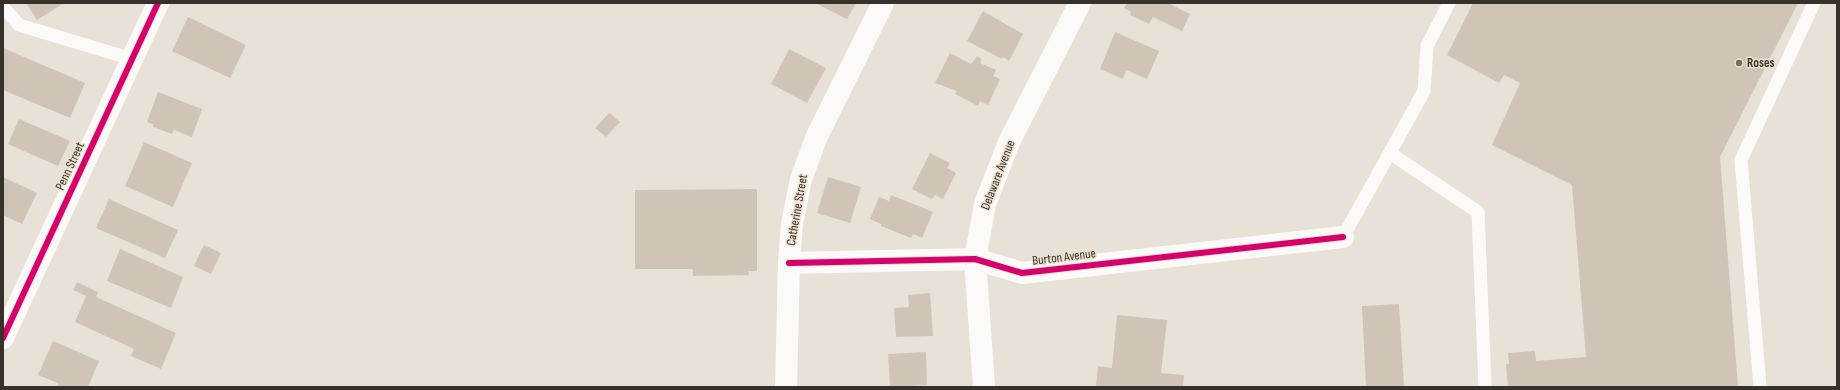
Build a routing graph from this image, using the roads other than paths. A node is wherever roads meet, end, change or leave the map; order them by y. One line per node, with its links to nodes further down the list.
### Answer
1 (158, 3): 7 (street, Penn Street)
2 (883, 3): 11 (street, Catherine Street)
3 (1080, 3): 10 (street, Delaware Avenue)
4 (1449, 3): 8 (lane)
5 (1814, 3): 16 (lane)
6 (3, 7): 7 (lane)
7 (132, 59): 12 (street, Penn Street)
8 (1390, 153): 9 (lane); 15 (lane)
9 (1343, 237): 10 (street, Burton Avenue)
10 (975, 259): 11 (street, Burton Avenue); 14 (street, Delaware Avenue)
11 (789, 263): 13 (street, Catherine Street)
12 (3, 338)
13 (786, 387)
14 (984, 387)
15 (1485, 387)
16 (1760, 387)

